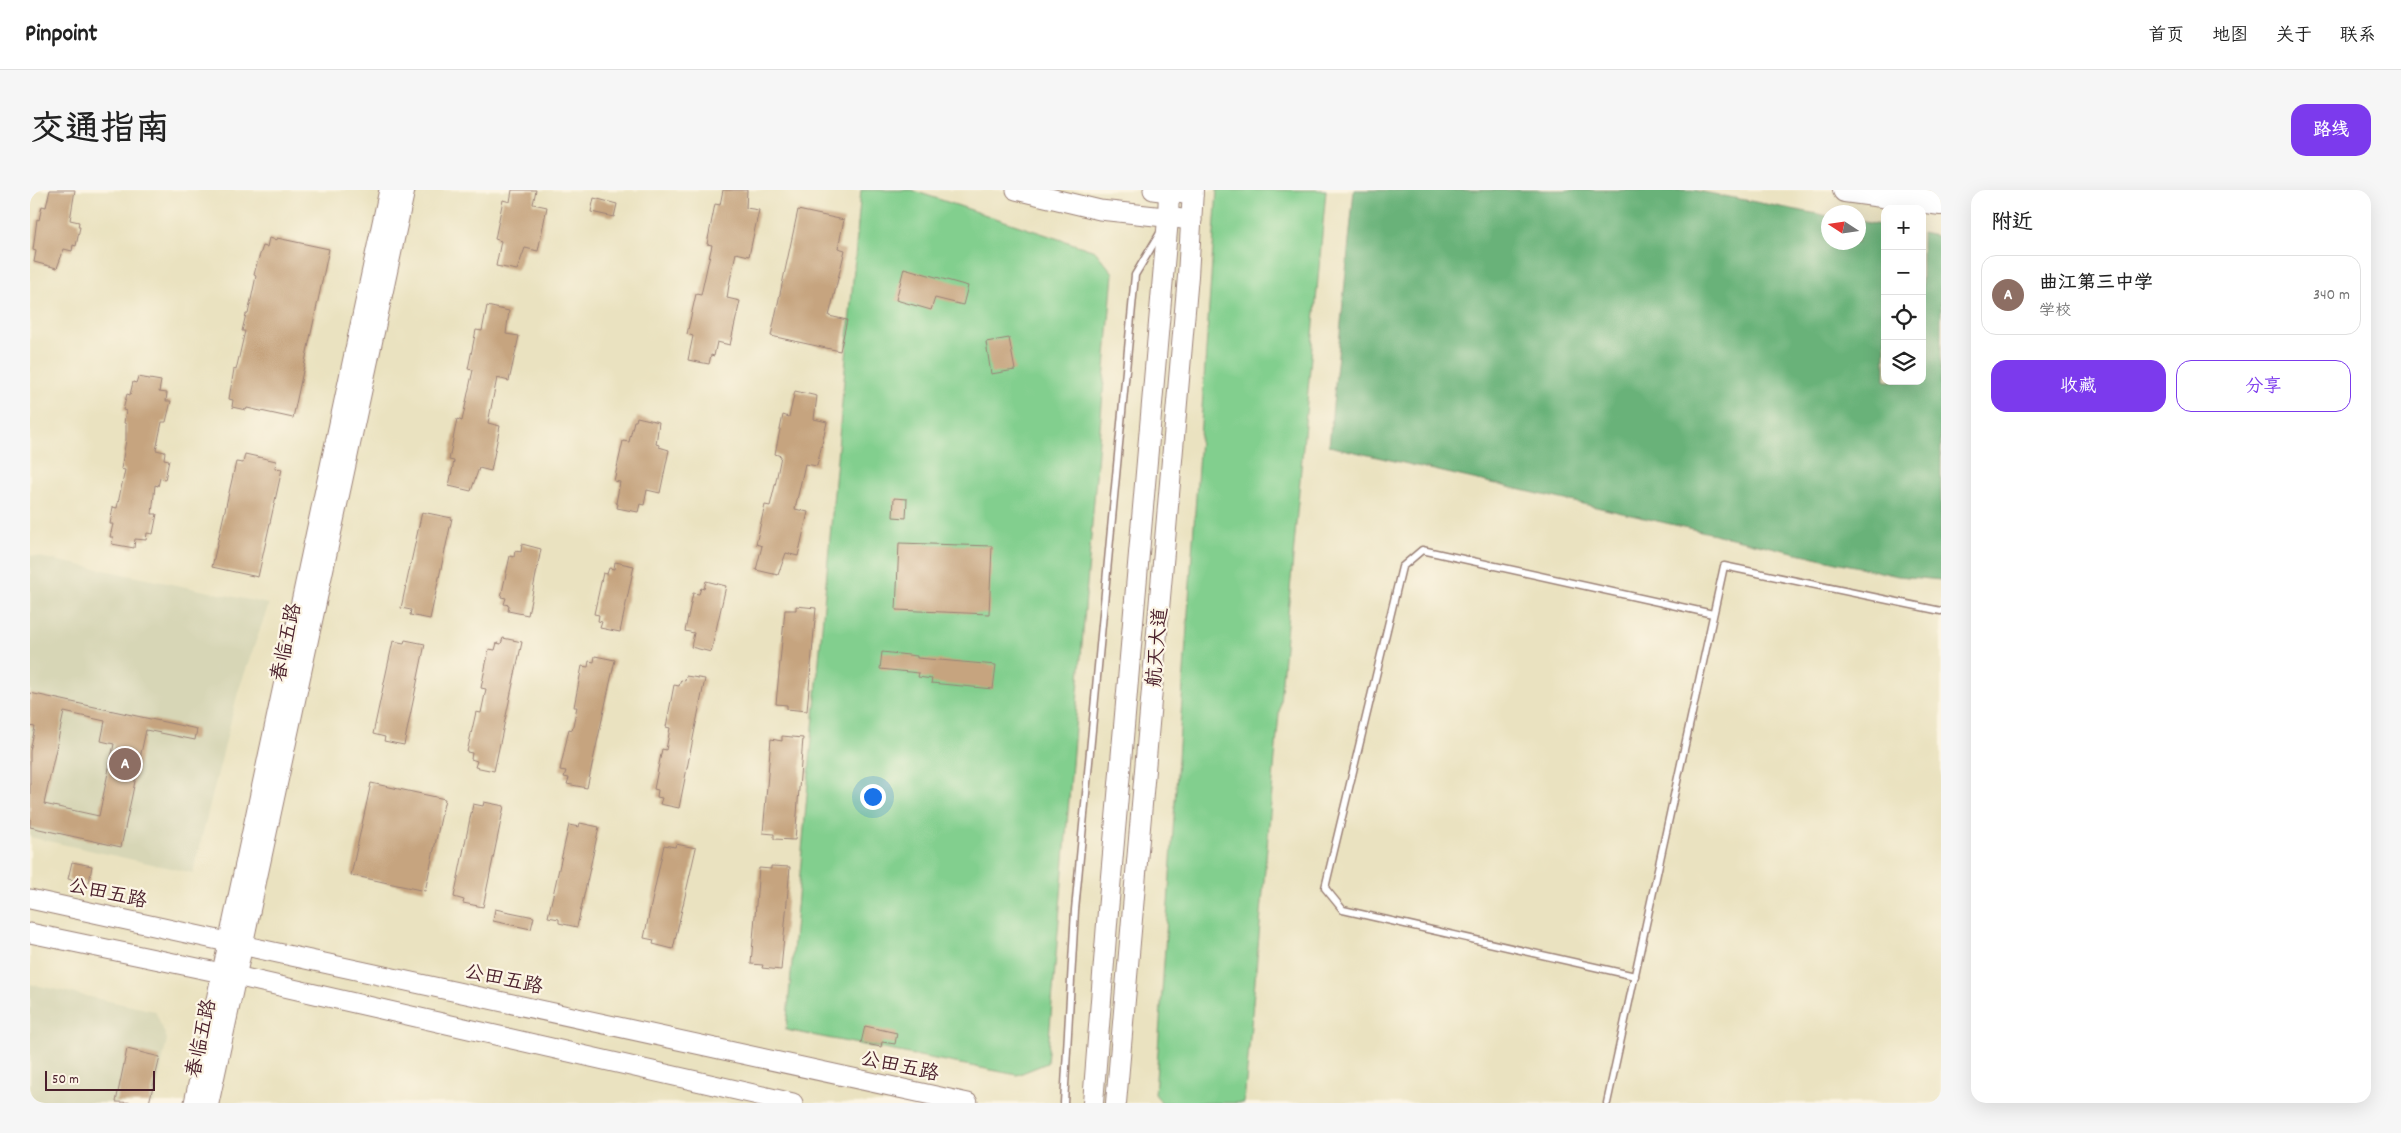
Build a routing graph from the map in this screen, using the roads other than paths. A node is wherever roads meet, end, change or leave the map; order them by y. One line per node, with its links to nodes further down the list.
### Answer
1 (389, 190): 14 (street, 春临五路)
2 (405, 190): 14 (street, 春临五路)
3 (1016, 190): 8 (street)
4 (1845, 190): 7 (highway)
5 (1163, 191): 6 (street); 8 (main road, 航天大道)
6 (1193, 193): 9 (main road, 航天大道)
7 (1941, 203)
8 (1168, 219): 9 (street); 21 (lane); 22 (main road, 航天大道)
9 (1192, 220): 23 (main road, 航天大道)
10 (1941, 611): 11 (lane)
11 (1713, 614): 16 (lane); 16 (lane)
12 (30, 898): 14 (street, 公田五路)
13 (30, 932): 15 (street)
14 (236, 942): 15 (street, 春临五路); 20 (street, 公田五路)
15 (229, 975): 17 (street, 春临五路); 18 (street, 春临五路); 19 (street)
16 (1635, 976): 24 (lane)
17 (194, 1103)
18 (209, 1103)
19 (793, 1103)
20 (968, 1103)
21 (1064, 1103)
22 (1093, 1103)
23 (1116, 1103)
24 (1607, 1103)

